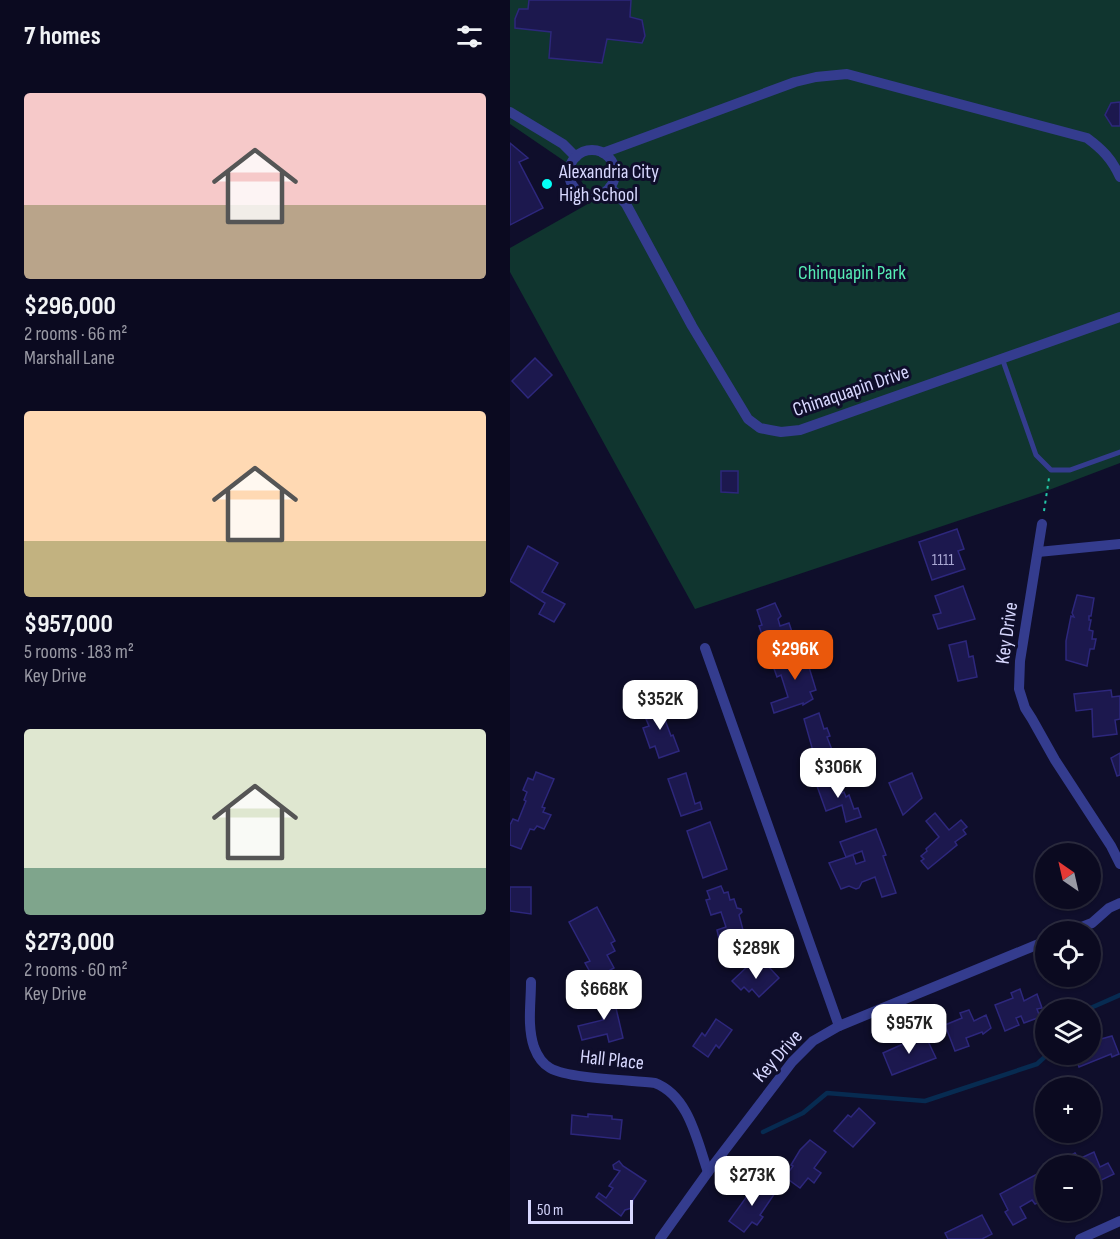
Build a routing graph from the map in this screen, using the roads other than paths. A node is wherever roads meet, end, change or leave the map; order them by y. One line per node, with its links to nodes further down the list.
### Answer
1 (510, 112): 3 (street)
2 (603, 153): 3 (street); 4 (street); 5 (street)
3 (576, 157): 5 (street)
4 (1120, 177)
5 (610, 187): 7 (street, Chinaquapin Drive)
6 (1120, 317): 7 (street, Chinaquapin Drive)
7 (1002, 358): 8 (lane)
8 (1120, 452)
9 (1042, 524): 11 (street, Key Drive)
10 (1120, 544): 11 (street)
11 (1038, 552): 13 (street, Key Drive)
12 (705, 648): 18 (street)
13 (1120, 864)
14 (1120, 903): 15 (street)
15 (1093, 921)
16 (1035, 946): 18 (street, Key Drive)
17 (531, 982): 19 (street, Hall Place)
18 (839, 1026): 19 (street, Key Drive)
19 (708, 1172): 21 (street, Key Drive)
20 (1120, 1221): 22 (street)
21 (660, 1239)
22 (1080, 1239)

